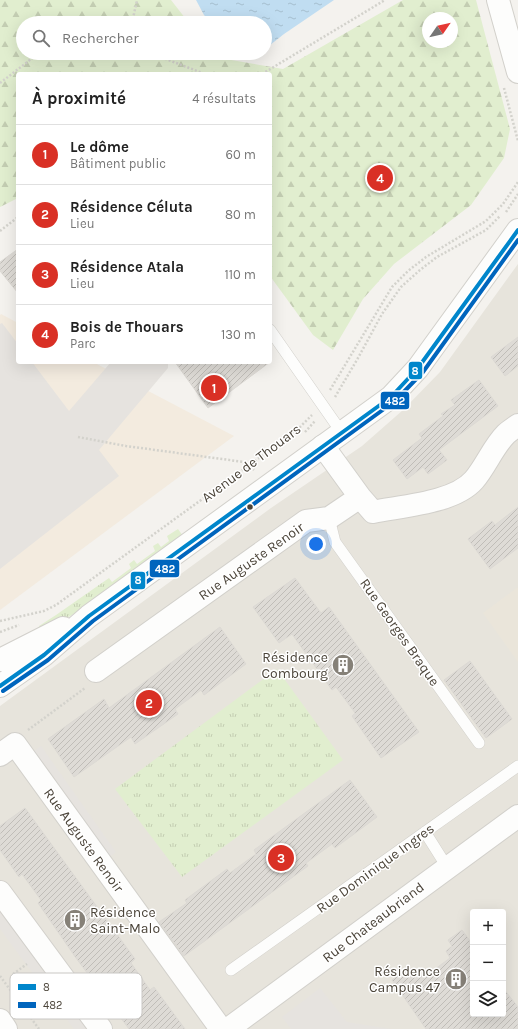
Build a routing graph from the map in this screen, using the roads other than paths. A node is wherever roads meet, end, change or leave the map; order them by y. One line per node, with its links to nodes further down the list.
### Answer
1 (498, 0): 2 (street)
2 (518, 72)
3 (518, 230): 6 (street, Avenue de Thouars)
4 (272, 333): 6 (lane)
5 (518, 425): 8 (street)
6 (342, 433): 7 (street, Avenue de Thouars)
7 (323, 446): 8 (street); 10 (street, Avenue de Thouars)
8 (360, 497): 9 (street, Rue Auguste Renoir)
9 (329, 518): 11 (street, Rue Auguste Renoir); 12 (lane, Rue Georges Braque)
10 (2, 669)
11 (96, 672)
12 (479, 743)
13 (7, 749): 25 (street, Rue Auguste Renoir)
14 (518, 766): 16 (lane, Rue Dominique Ingres)
15 (518, 816): 17 (street, Rue Chateaubriand)
16 (425, 832): 17 (lane); 19 (lane, Rue Dominique Ingres)
17 (448, 867): 26 (street, Rue Chateaubriand)
18 (0, 892): 20 (street)
19 (231, 970)
20 (60, 973)
21 (94, 1019): 24 (street)
22 (0, 1020): 23 (street)
23 (6, 1029)
24 (101, 1029)
25 (221, 1029)
26 (228, 1029)

